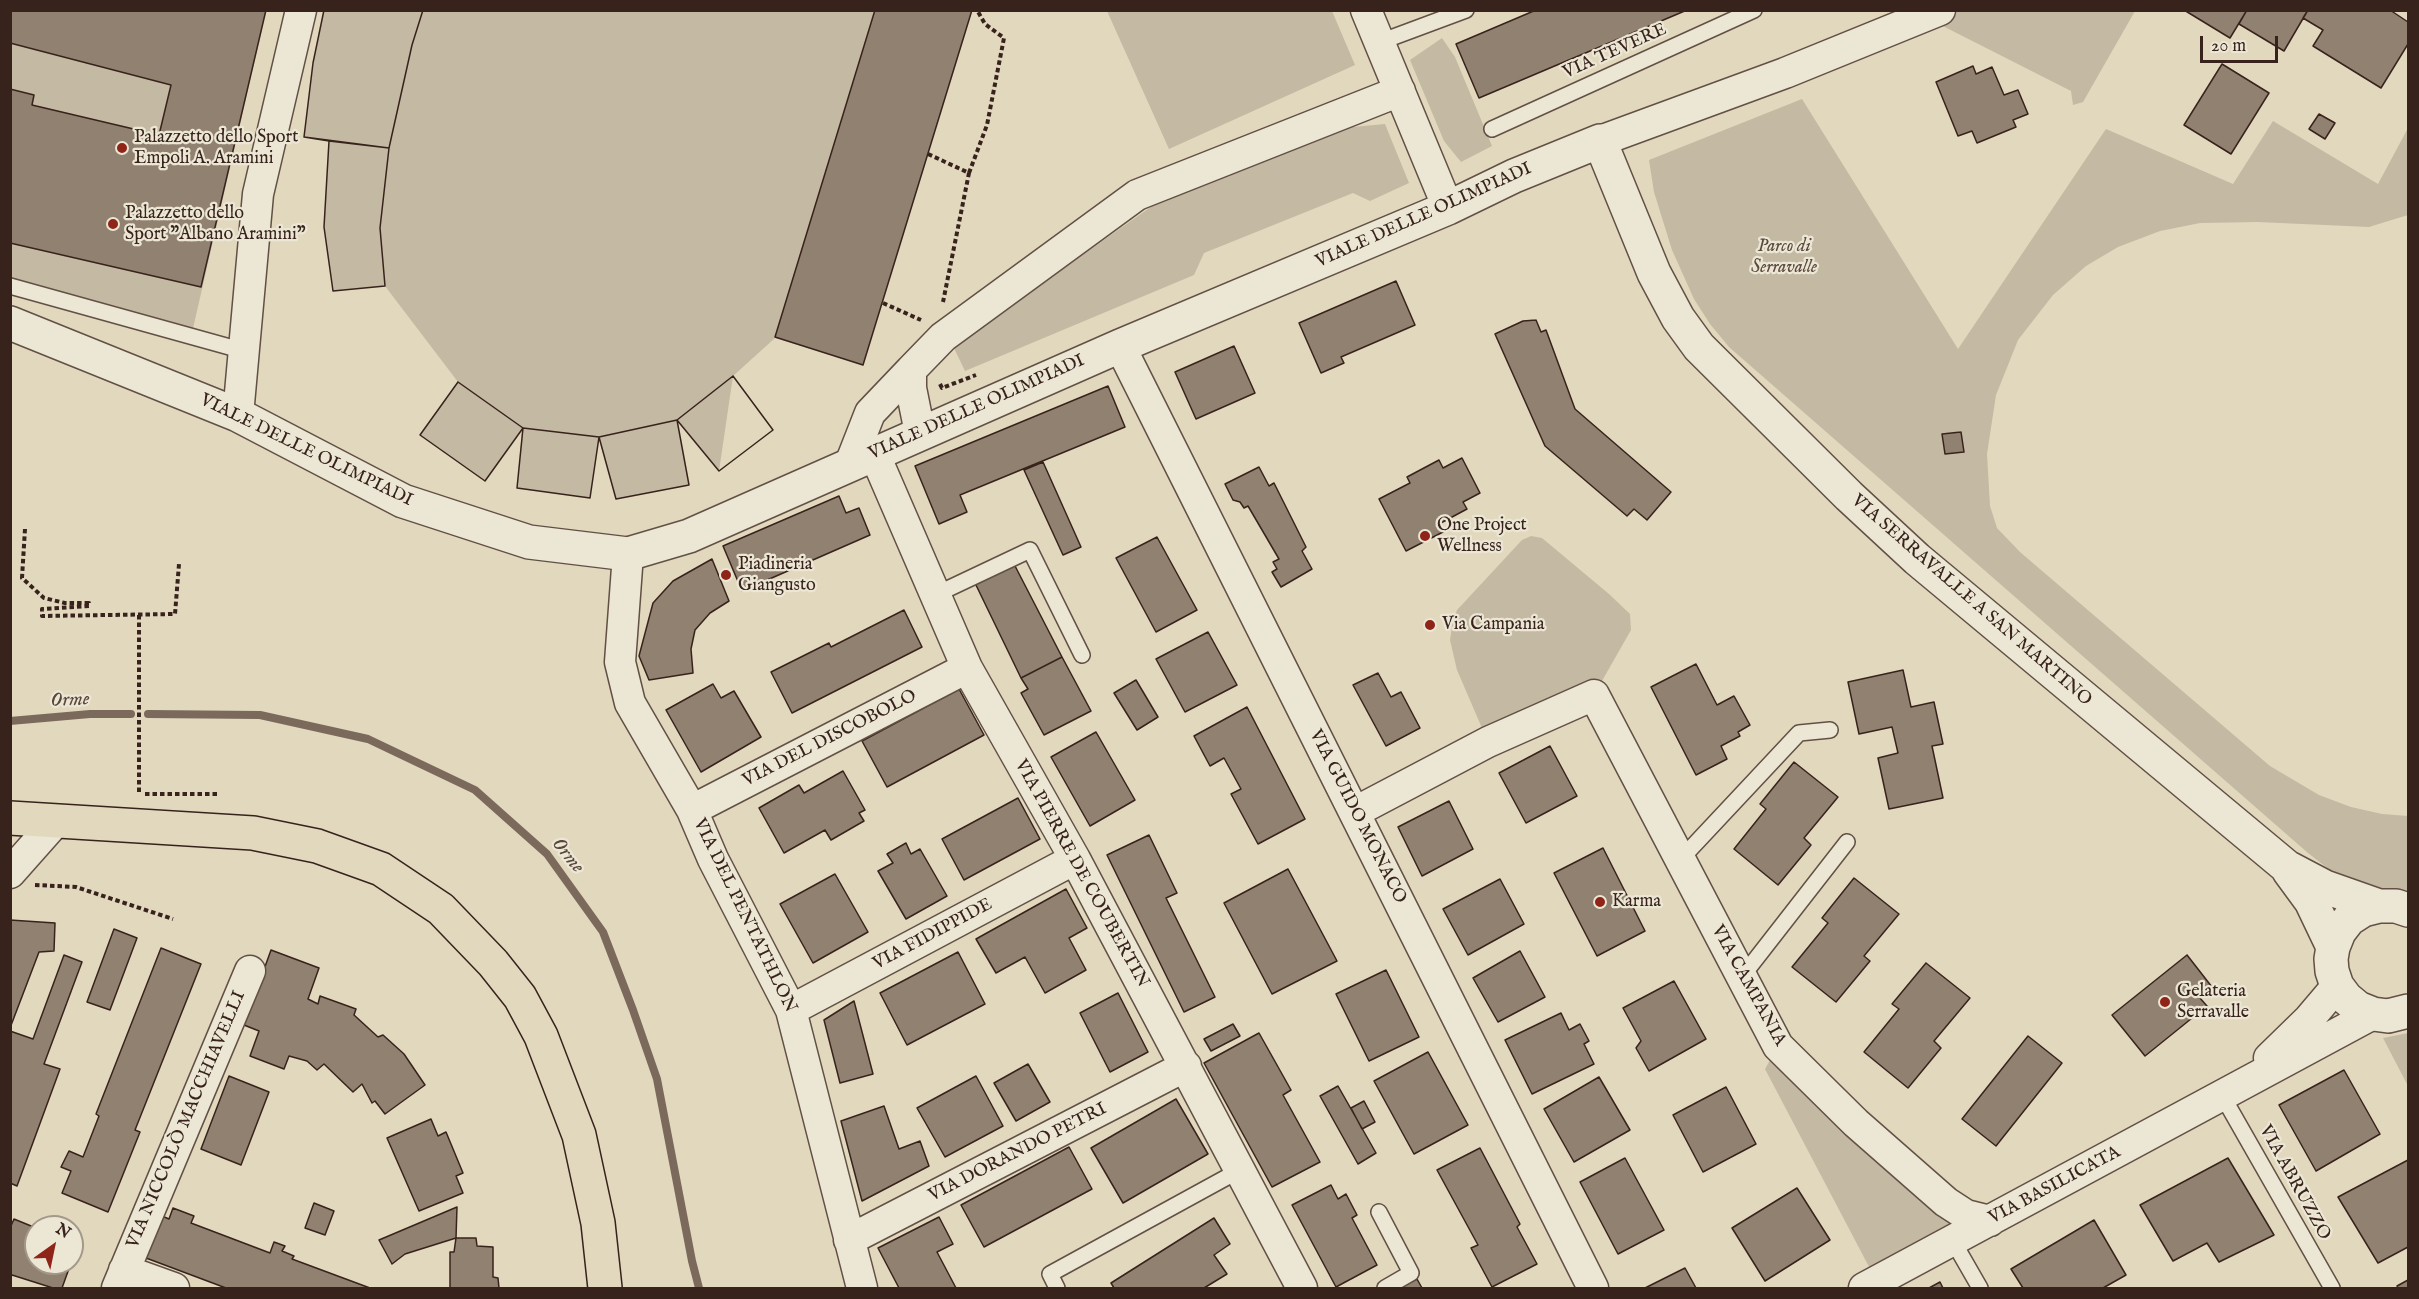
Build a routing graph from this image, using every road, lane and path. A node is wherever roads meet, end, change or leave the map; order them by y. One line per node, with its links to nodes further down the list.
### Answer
1 (301, 10): 18 (street)
2 (977, 10): 12 (path)
3 (1366, 10): 7 (street)
4 (1466, 10): 7 (lane)
5 (1755, 10): 9 (lane, VIA TEVERE)
6 (1940, 10): 10 (street, VIALE DELLE OLIMPIADI)
7 (1380, 42): 8 (street)
8 (1400, 91): 13 (street); 19 (street)
9 (1492, 129)
10 (1600, 141): 13 (street, VIALE DELLE OLIMPIADI); 39 (street, VIA SERRAVALLE A SAN MARTINO)
11 (928, 154): 12 (path)
12 (969, 173): 15 (path)
13 (1448, 208): 17 (street, VIALE DELLE OLIMPIADI)
14 (10, 286): 18 (lane)
15 (942, 310)
16 (10, 323): 20 (street, VIALE DELLE OLIMPIADI)
17 (1120, 346): 21 (street, VIALE DELLE OLIMPIADI); 33 (street, VIA GUIDO MONACO)
18 (244, 351): 20 (street)
19 (910, 370): 21 (street); 22 (street)
20 (238, 415): 24 (street, VIALE DELLE OLIMPIADI)
21 (920, 433): 22 (street, VIALE DELLE OLIMPIADI)
22 (862, 458): 24 (street, VIALE DELLE OLIMPIADI); 26 (street, VIA PIERRE DE COUBERTIN)
23 (26, 529): 27 (path)
24 (628, 554): 32 (street, VIA DEL PENTATHLON)
25 (179, 564): 27 (path)
26 (937, 594): 28 (lane); 29 (street, VIA PIERRE DE COUBERTIN)
27 (139, 615): 31 (path)
28 (1082, 655)
29 (968, 668): 32 (street, VIA DEL DISCOBOLO); 37 (street, VIA PIERRE DE COUBERTIN)
30 (1830, 730): 38 (lane)
31 (140, 795)
32 (692, 810): 47 (street, VIA DEL PENTATHLON)
33 (1355, 812): 38 (street, VIA CAMPANIA); 63 (street, VIA GUIDO MONACO)
34 (13, 818): 35 (main road); 40 (street)
35 (57, 820): 40 (street); 58 (main road)
36 (1847, 842): 45 (lane)
37 (1075, 859): 47 (street, VIA FIDIPPIDE); 49 (street, VIA PIERRE DE COUBERTIN)
38 (1680, 860): 45 (street, VIA CAMPANIA)
39 (2287, 867): 41 (street); 43 (street)
40 (15, 874): 42 (path)
41 (2394, 908): 43 (street)
42 (173, 919)
43 (2332, 947): 46 (street)
44 (250, 971): 56 (street, VIA NICCOLÒ MACCHIAVELLI)
45 (1740, 978): 53 (street, VIA CAMPANIA)
46 (2337, 986): 48 (street); 50 (street, VIA BASILICATA)
47 (791, 1010): 54 (street, VIA DEL PENTATHLON)
48 (2398, 1013): 50 (street, VIA BASILICATA)
49 (1186, 1066): 51 (street, VIA PIERRE DE COUBERTIN); 54 (street, VIA DORANDO PETRI)
50 (2234, 1088): 53 (street, VIA BASILICATA); 66 (lane, VIA ABRUZZO)
51 (1240, 1170): 60 (lane); 61 (street, VIA PIERRE DE COUBERTIN)
52 (1379, 1212): 62 (lane)
53 (1990, 1221): 55 (street, VIA BASILICATA)
54 (849, 1240): 59 (street, VIA DEL PENTATHLON)
55 (1953, 1241): 64 (street, VIA BASILICATA); 65 (lane)
56 (121, 1279): 57 (street)
57 (174, 1288)
58 (605, 1288)
59 (862, 1288)
60 (1057, 1288)
61 (1302, 1288)
62 (1385, 1288)
63 (1593, 1288)
64 (1864, 1288)
65 (1980, 1288)
66 (2332, 1288)

